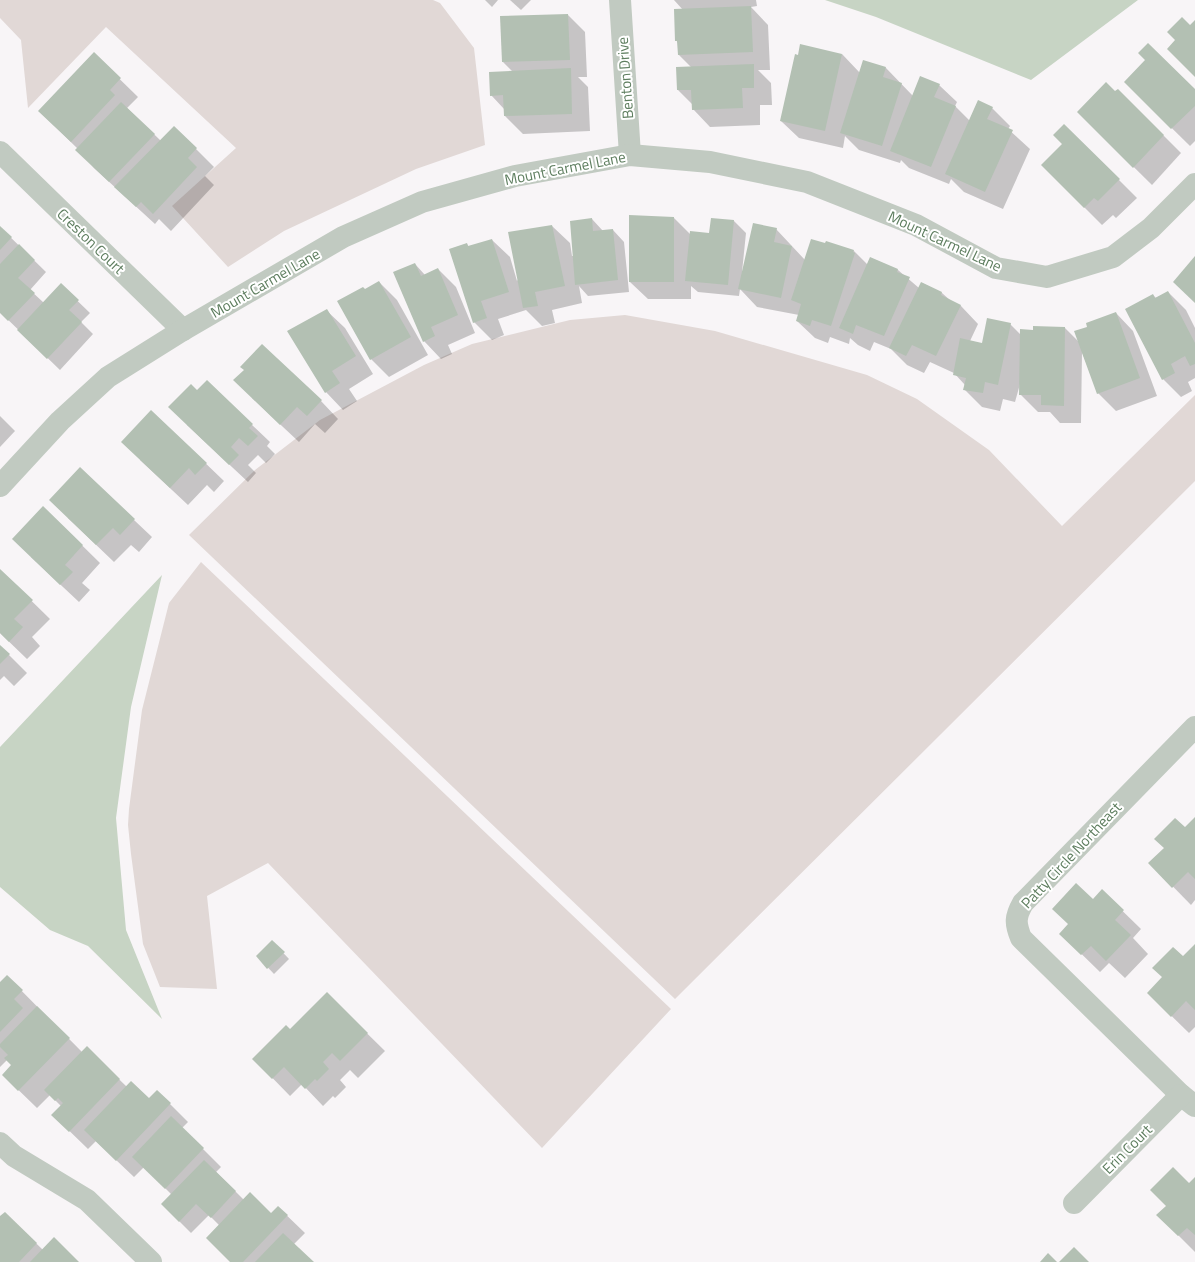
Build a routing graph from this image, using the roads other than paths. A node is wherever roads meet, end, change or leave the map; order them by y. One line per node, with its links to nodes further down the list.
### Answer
1 (620, 0): 3 (street, Benton Drive)
2 (0, 152): 5 (street, Creston Court)
3 (630, 155): 4 (street, Mount Carmel Lane); 5 (street, Mount Carmel Lane)
4 (1195, 184)
5 (183, 330): 6 (street, Mount Carmel Lane)
6 (0, 486)
7 (1195, 727): 8 (street, Patty Circle Northeast)
8 (1188, 1101): 10 (street, Erin Court)
9 (0, 1142): 11 (street)
10 (1074, 1203)
11 (151, 1262)

